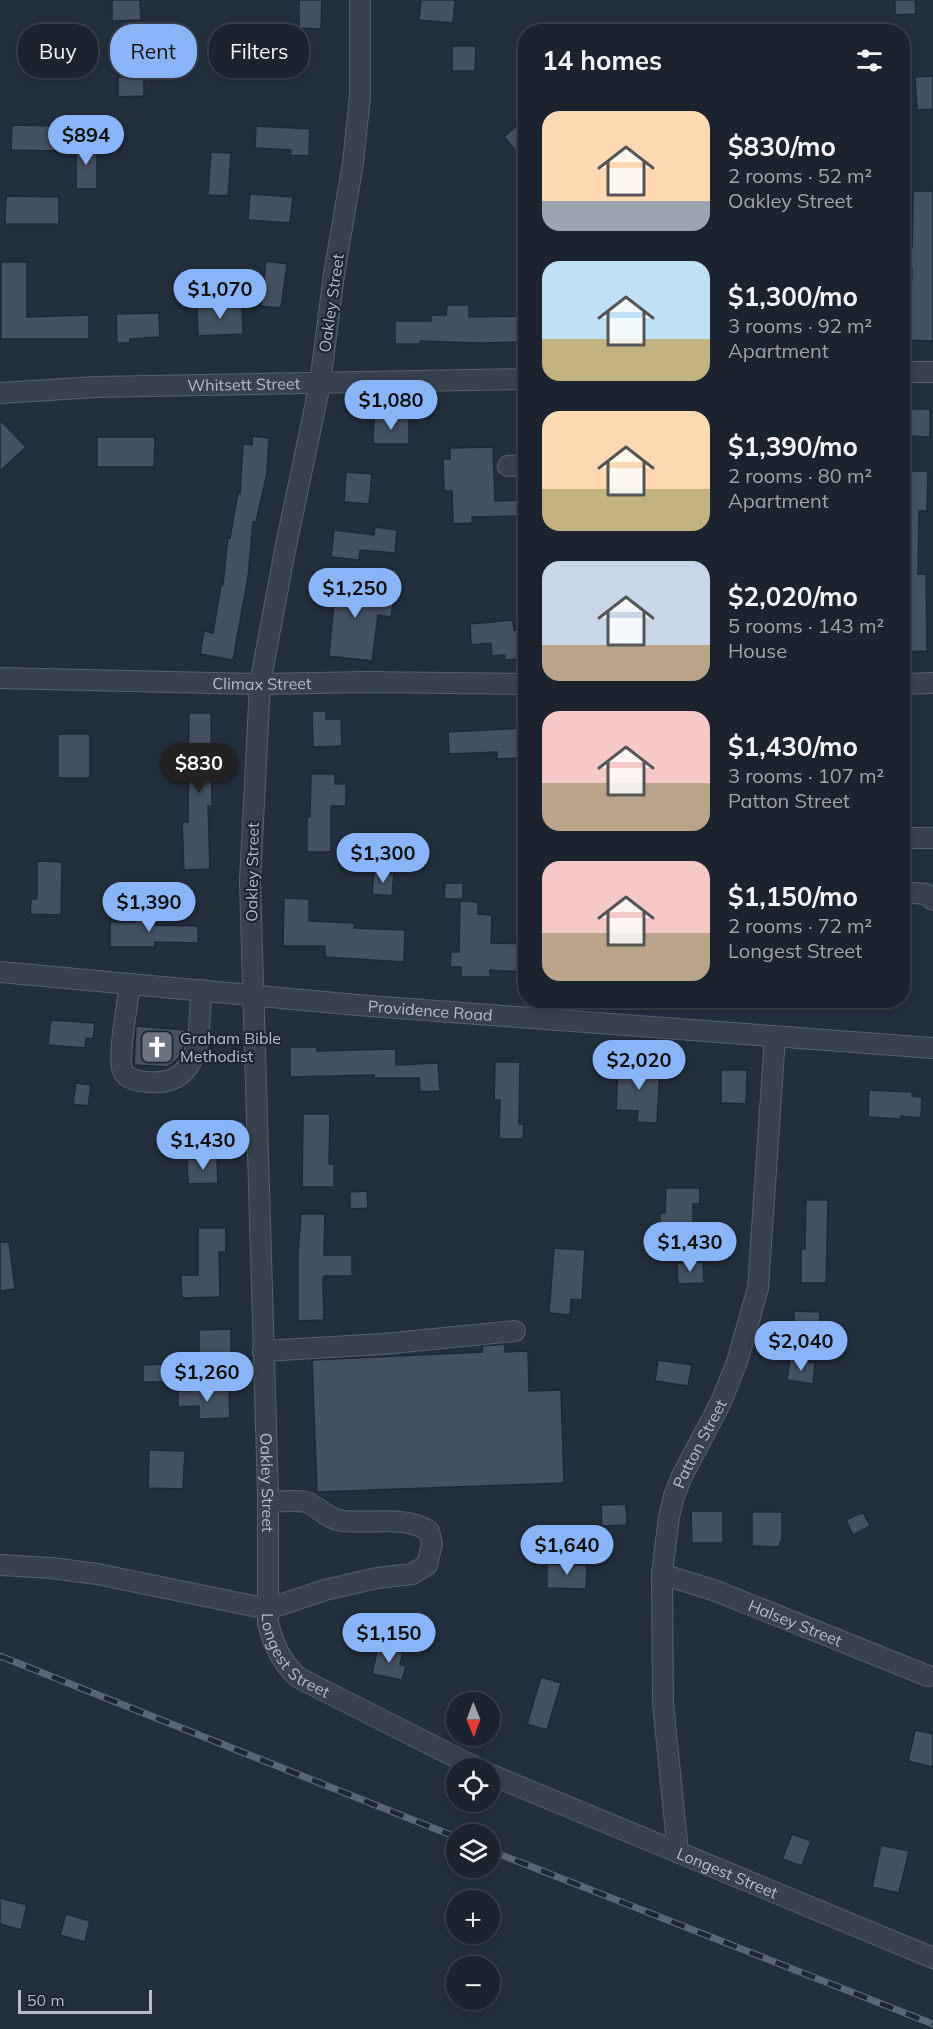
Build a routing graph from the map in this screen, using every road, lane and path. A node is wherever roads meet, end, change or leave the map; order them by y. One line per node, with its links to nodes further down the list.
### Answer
1 (360, 0): 5 (street, Oakley Street)
2 (910, 372): 3 (street)
3 (933, 372)
4 (518, 379): 5 (street, Whitsett Street)
5 (320, 384): 6 (street, Whitsett Street); 9 (street, Oakley Street)
6 (0, 393)
7 (0, 678): 9 (street, Climax Street)
8 (933, 683): 11 (street)
9 (260, 684): 10 (street, Climax Street); 19 (street, Oakley Street)
10 (518, 684)
11 (910, 684)
12 (910, 838): 13 (street)
13 (933, 838)
14 (910, 892): 15 (street)
15 (933, 900)
16 (0, 972): 17 (street, Providence Road)
17 (130, 984): 18 (street, Providence Road); 18 (street)
18 (202, 990): 19 (street, Providence Road)
19 (252, 995): 20 (street, Providence Road); 23 (street, Oakley Street)
20 (775, 1037): 21 (street, Providence Road); 26 (street, Patton Street)
21 (933, 1048)
22 (515, 1332): 23 (street)
23 (263, 1351): 24 (street, Oakley Street)
24 (268, 1501): 27 (street, Oakley Street); 27 (street)
25 (0, 1565): 27 (street, Longest Street)
26 (662, 1574): 28 (street, Halsey Street); 31 (street, Patton Street)
27 (268, 1609): 29 (street, Longest Street)
28 (928, 1676)
29 (457, 1758)
30 (500, 1779): 31 (street, Longest Street)
31 (678, 1853): 32 (street, Longest Street)
32 (933, 1958)

